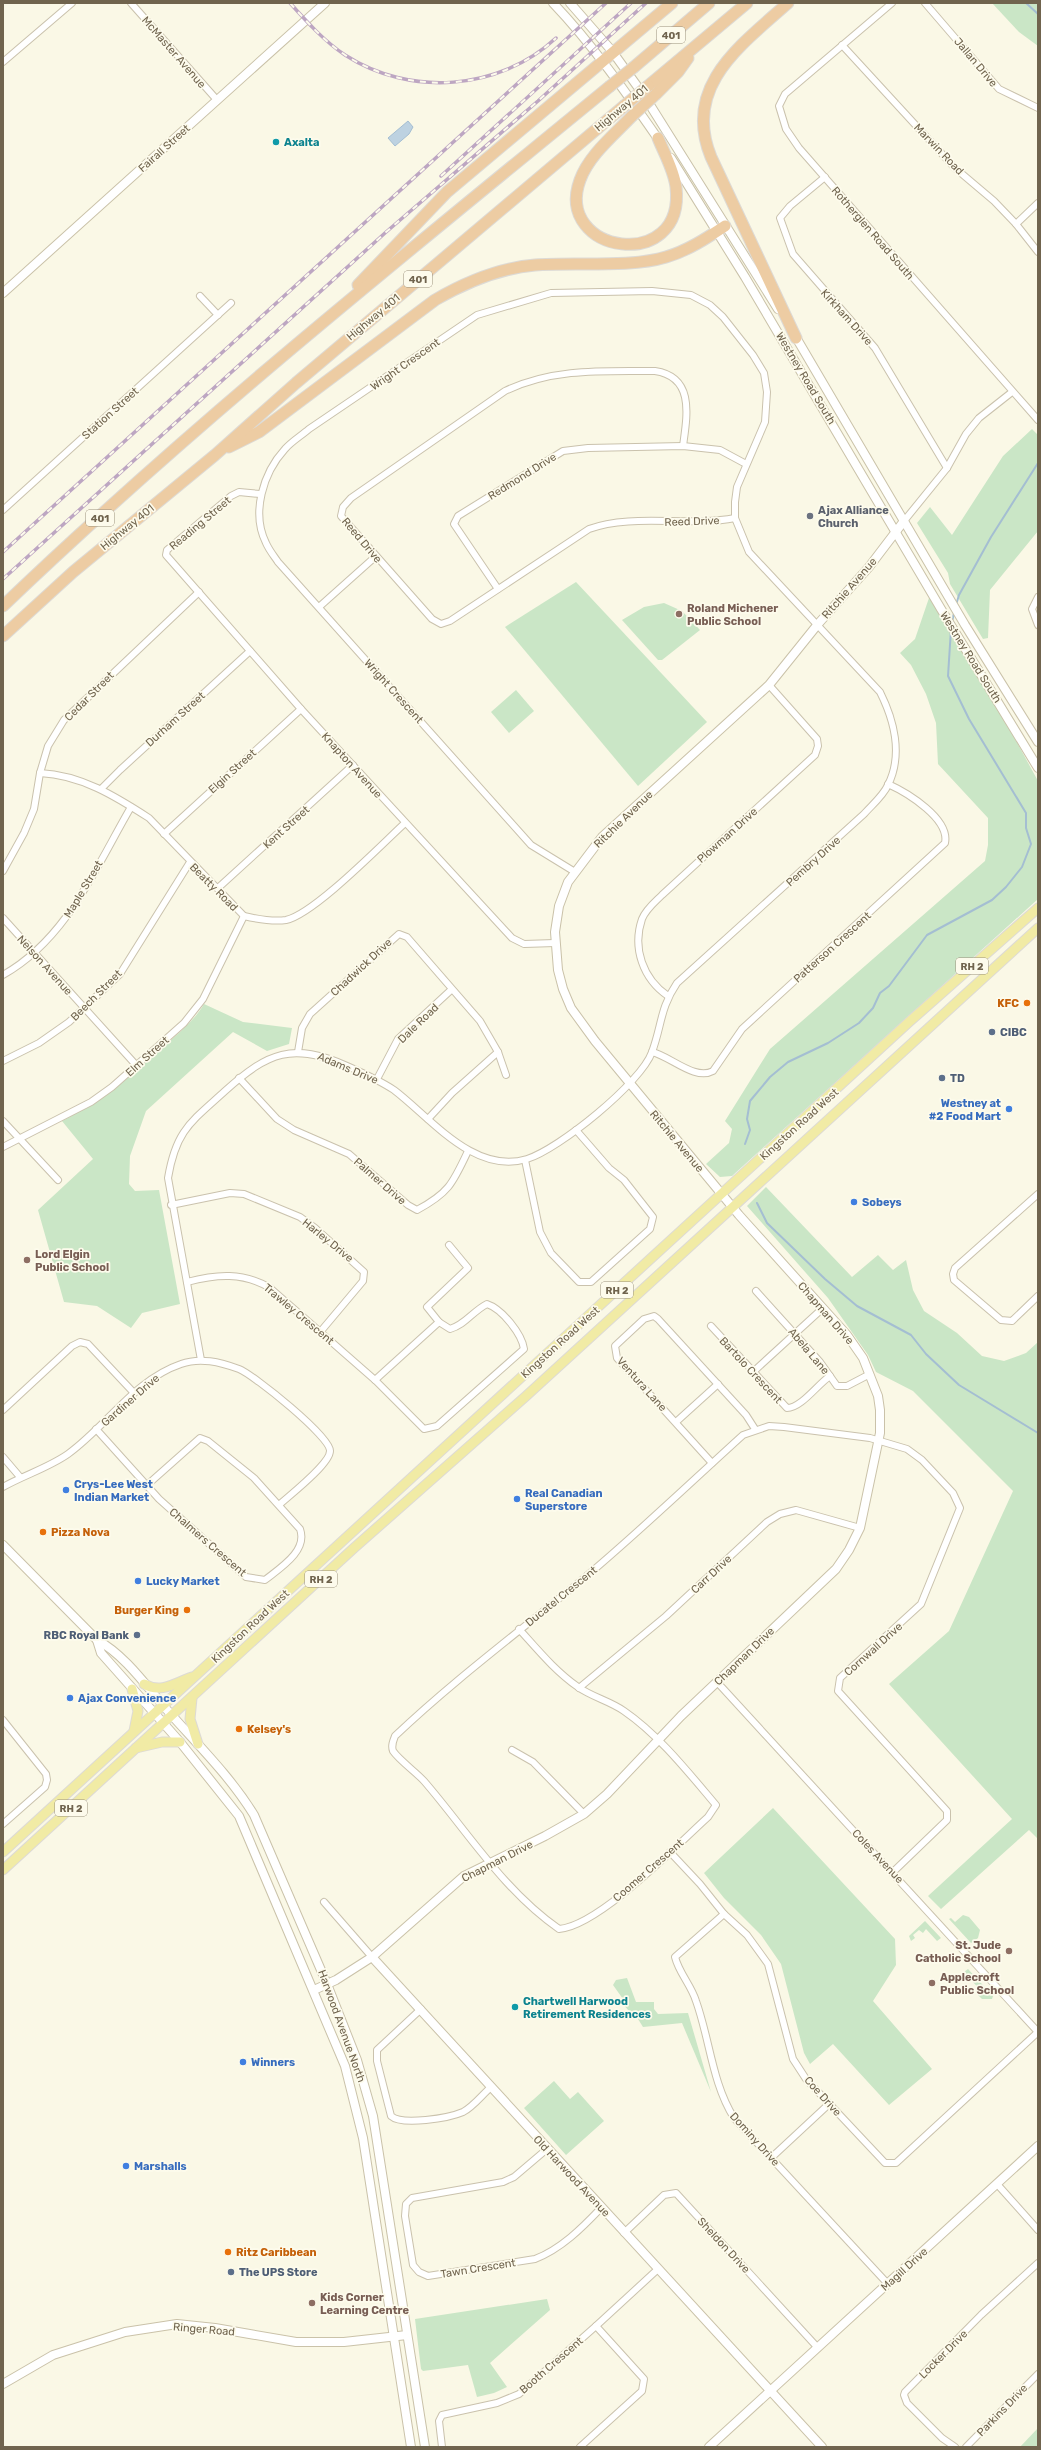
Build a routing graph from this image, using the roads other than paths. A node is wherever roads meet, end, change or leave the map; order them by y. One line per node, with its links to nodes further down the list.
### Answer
1 (72, 3): 16 (street)
2 (131, 3): 17 (street, McMaster Avenue)
3 (325, 3): 17 (street, Fairall Street)
4 (553, 3): 15 (street, Westney Road South)
5 (570, 3): 14 (street, Westney Road South)
6 (672, 3): 14 (highway)
7 (709, 3): 29 (highway, Highway 401 / 401, bridge)
8 (747, 3): 13 (highway, Highway 401 / 401)
9 (788, 3): 30 (highway)
10 (892, 3): 12 (street, Rotherglen Road South)
11 (925, 3): 18 (street, Jallan Drive)
12 (842, 45): 20 (street, Rotherglen Road South); 22 (street, Marwin Road)
13 (697, 46): 19 (highway, bridge); 34 (highway, Highway 401 / 401, bridge)
14 (612, 52): 15 (highway); 23 (street, Westney Road South)
15 (602, 59): 19 (street, Westney Road South); 29 (highway)
16 (3, 62)
17 (217, 100): 25 (street, Fairall Street)
18 (1038, 108)
19 (658, 138): 23 (street, Westney Road South)
20 (825, 177): 31 (street, Rotherglen Road South); 36 (street, Kirkham Drive)
21 (1038, 203): 22 (street)
22 (1016, 224): 24 (street, Marwin Road)
23 (720, 229): 30 (street, Westney Road South); 34 (highway); 41 (street, Westney Road South)
24 (1038, 252)
25 (3, 294)
26 (200, 296): 28 (street)
27 (231, 303): 28 (street, Station Street)
28 (218, 315): 38 (street, Station Street)
29 (306, 335): 47 (highway, Highway 401 / 401)
30 (796, 338): 40 (street, Westney Road South)
31 (1012, 392): 32 (street, Rotherglen Road South); 36 (street)
32 (1038, 420)
33 (683, 446): 35 (street, Redmond Drive); 43 (street, Reed Drive); 44 (street, Redmond Drive)
34 (215, 455): 51 (highway, Highway 401 / 401)
35 (746, 464): 37 (street, Wright Crescent); 39 (street, Wright Crescent)
36 (947, 468): 40 (street)
37 (260, 494): 42 (street, Reading Street); 48 (street, Wright Crescent)
38 (3, 510)
39 (735, 518): 44 (street, Reed Drive); 49 (street, Wright Crescent)
40 (904, 521): 41 (street, Ritchie Avenue); 55 (street, Westney Road South)
41 (897, 532): 49 (street, Ritchie Avenue); 57 (street, Westney Road South)
42 (166, 555): 45 (street, Knapton Avenue)
43 (375, 557): 44 (street, Reed Drive); 48 (street)
44 (498, 589)
45 (199, 592): 52 (street, Knapton Avenue); 58 (street, Cedar Street)
46 (1038, 597): 50 (street)
47 (3, 606)
48 (319, 607): 66 (street, Wright Crescent)
49 (818, 624): 53 (street, Ritchie Avenue); 59 (street, Pembry Drive)
50 (1038, 625)
51 (3, 636)
52 (250, 651): 54 (street, Knapton Avenue); 60 (street, Durham Street)
53 (769, 685): 66 (street, Ritchie Avenue); 76 (street, Plowman Drive)
54 (300, 709): 56 (street, Knapton Avenue); 63 (street, Elgin Street)
55 (1038, 742)
56 (354, 765): 62 (street, Knapton Avenue); 67 (street, Kent Street)
57 (1038, 768)
58 (40, 773): 60 (street, Beatty Road); 65 (street, Cedar Street)
59 (888, 784): 76 (street, Pembry Drive); 80 (street, Patterson Crescent)
60 (102, 788): 61 (street, Beatty Road)
61 (131, 807): 63 (street, Beatty Road); 73 (street, Maple Street)
62 (405, 823): 69 (street, Beatty Road); 72 (street, Knapton Avenue)
63 (164, 834): 64 (street, Beatty Road)
64 (190, 862): 67 (street, Beatty Road); 77 (street, Beech Street)
65 (3, 871)
66 (575, 872): 72 (street, Ritchie Avenue)
67 (218, 888): 69 (street, Beatty Road)
68 (1038, 908): 95 (main road, Kingston Road West / RH 2)
69 (244, 916): 82 (street, Elm Street)
70 (3, 918): 73 (street, Nelson Avenue)
71 (1038, 928): 98 (main road, Kingston Road West / RH 2)
72 (555, 944): 86 (street, Ritchie Avenue)
73 (34, 952): 74 (street, Maple Street); 77 (street, Nelson Avenue)
74 (3, 975)
75 (451, 990): 78 (street, Chadwick Drive); 79 (street, Chadwick Drive); 85 (street, Dale Road)
76 (668, 996): 80 (street, Pembry Drive)
77 (84, 1009): 81 (street, Beech Street); 82 (street, Nelson Avenue)
78 (298, 1052): 84 (street, Adams Drive); 85 (street, Adams Drive)
79 (498, 1052): 83 (street, Chadwick Drive); 87 (street)
80 (652, 1052): 86 (street, Pembry Drive)
81 (3, 1061)
82 (136, 1065): 90 (street, Elm Street)
83 (506, 1075)
84 (239, 1078): 92 (street, Palmer Drive); 97 (street, Adams Drive)
85 (377, 1080): 87 (street, Adams Drive)
86 (629, 1084): 89 (street, Adams Drive); 95 (street, Ritchie Avenue)
87 (428, 1119): 92 (street, Adams Drive)
88 (3, 1121): 90 (street)
89 (576, 1130): 93 (street, Adams Drive); 93 (street)
90 (18, 1138): 91 (street, Elm Street); 94 (street)
91 (3, 1147)
92 (468, 1151): 93 (street, Adams Drive)
93 (525, 1160)
94 (58, 1180)
95 (722, 1194): 98 (street, Ritchie Avenue); 130 (main road, Kingston Road West / RH 2)
96 (1038, 1194): 102 (street)
97 (171, 1205): 100 (street, Adams Drive); 106 (street, Harley Drive)
98 (732, 1207): 103 (street, Chapman Drive); 135 (main road, Kingston Road West / RH 2)
99 (449, 1246): 104 (street)
100 (187, 1282): 106 (street, Trawley Crescent); 108 (street, Adams Drive)
101 (756, 1291): 107 (street, Abela Lane)
102 (1038, 1296)
103 (823, 1308): 107 (street); 110 (street, Chapman Drive)
104 (439, 1322): 112 (street); 112 (street, Trawley Crescent)
105 (711, 1326): 109 (street, Bartolo Crescent)
106 (321, 1331): 112 (street, Trawley Crescent)
107 (795, 1333): 109 (street); 111 (street, Abela Lane)
108 (201, 1360): 114 (street, Gardiner Drive); 125 (street, Gardiner Drive)
109 (753, 1372): 111 (street, Bartolo Crescent)
110 (870, 1374): 111 (street, Abela Lane); 119 (street, Chapman Drive)
111 (830, 1376)
112 (375, 1380)
113 (718, 1384): 116 (street); 116 (street, Ventura Lane); 117 (street, Ventura Lane)
114 (134, 1393): 115 (street); 118 (street, Gardiner Drive)
115 (3, 1410)
116 (676, 1422): 121 (street, Ventura Lane)
117 (755, 1429): 119 (street, Ducatel Crescent); 121 (street, Ducatel Crescent)
118 (96, 1430): 122 (street, Gardiner Drive); 123 (street, Chalmers Crescent)
119 (878, 1441): 126 (street, Chapman Drive); 153 (street, Cornwall Drive)
120 (3, 1457): 122 (street)
121 (712, 1463): 128 (street, Ducatel Crescent)
122 (20, 1477): 124 (street, Gardiner Drive)
123 (146, 1486): 125 (street, Chalmers Crescent); 125 (street, Chalmers Crescent)
124 (3, 1487)
125 (279, 1505)
126 (860, 1528): 131 (street, Chapman Drive); 133 (street, Carr Drive)
127 (3, 1545): 129 (street)
128 (519, 1629): 133 (street); 151 (street, Ducatel Crescent)
129 (97, 1640): 132 (street, Harwood Avenue North); 134 (street)
130 (197, 1675): 132 (main road); 136 (main road, Kingston Road West / RH 2)
131 (717, 1682): 142 (street, Chapman Drive); 153 (street, Coles Avenue)
132 (144, 1684): 136 (street, Harwood Avenue North)
133 (579, 1688): 142 (street)
134 (132, 1689): 137 (street); 141 (main road)
135 (192, 1698): 138 (main road, Kingston Road West / RH 2); 144 (main road)
136 (163, 1706): 137 (main road, Kingston Road West / RH 2); 138 (street, Harwood Avenue North)
137 (154, 1714): 140 (street); 141 (main road, RH 2)
138 (172, 1716): 140 (main road, Kingston Road West / RH 2); 144 (street, Harwood Avenue North)
139 (3, 1720): 148 (street)
140 (164, 1723): 143 (street, Harwood Avenue North); 145 (main road, RH 2)
141 (134, 1733): 149 (main road, RH 2)
142 (658, 1740): 147 (street, Chapman Drive); 150 (street, Coomer Crescent)
143 (180, 1742): 145 (main road); 158 (street, Harwood Avenue North)
144 (198, 1744): 157 (street, Harwood Avenue North)
145 (136, 1748): 152 (main road, RH 2)
146 (512, 1750): 147 (street)
147 (584, 1814): 151 (street, Chapman Drive)
148 (3, 1824)
149 (3, 1852)
150 (670, 1852): 151 (street, Coomer Crescent); 155 (street, Coe Drive)
151 (490, 1863): 156 (street, Chapman Drive)
152 (3, 1870)
153 (893, 1872): 160 (street, Coles Avenue)
154 (324, 1902): 156 (street, Old Harwood Avenue)
155 (724, 1914): 162 (street, Coe Drive); 165 (street, Dominy Drive)
156 (372, 1957): 157 (street, Chapman Drive); 159 (street, Old Harwood Avenue)
157 (327, 1984): 158 (street, Chapman Drive); 174 (street, Harwood Avenue North)
158 (314, 1990): 175 (street, Harwood Avenue North)
159 (420, 2009): 161 (street, Old Harwood Avenue); 161 (street)
160 (1038, 2032): 162 (street, Coe Drive)
161 (491, 2087): 164 (street, Old Harwood Avenue)
162 (829, 2104): 165 (street)
163 (1038, 2146): 166 (street, Magill Drive)
164 (547, 2149): 167 (street, Old Harwood Avenue); 167 (street, Tawn Crescent)
165 (772, 2157): 172 (street, Dominy Drive)
166 (997, 2184): 168 (street); 172 (street, Magill Drive)
167 (601, 2208): 169 (street, Old Harwood Avenue)
168 (1038, 2230)
169 (624, 2233): 171 (street, Old Harwood Avenue); 176 (street, Sheldon Drive)
170 (1038, 2263): 186 (street, Locker Drive)
171 (658, 2269): 173 (street, Booth Crescent); 179 (street, Old Harwood Avenue)
172 (888, 2283): 176 (street, Magill Drive)
173 (596, 2326): 182 (street, Booth Crescent); 183 (street)
174 (407, 2335): 175 (street, Ringer Road); 181 (street, Harwood Avenue North)
175 (392, 2337): 178 (street, Ringer Road); 180 (street, Harwood Avenue North)
176 (818, 2348): 179 (street, Magill Drive)
177 (1038, 2374): 187 (street, Parkins Drive)
178 (3, 2384)
179 (770, 2392): 184 (street, Magill Drive); 185 (street, Old Harwood Avenue)
180 (410, 2447)
181 (425, 2447)
182 (442, 2447)
183 (580, 2447)
184 (709, 2447)
185 (822, 2447)
186 (955, 2447)
187 (966, 2447)

